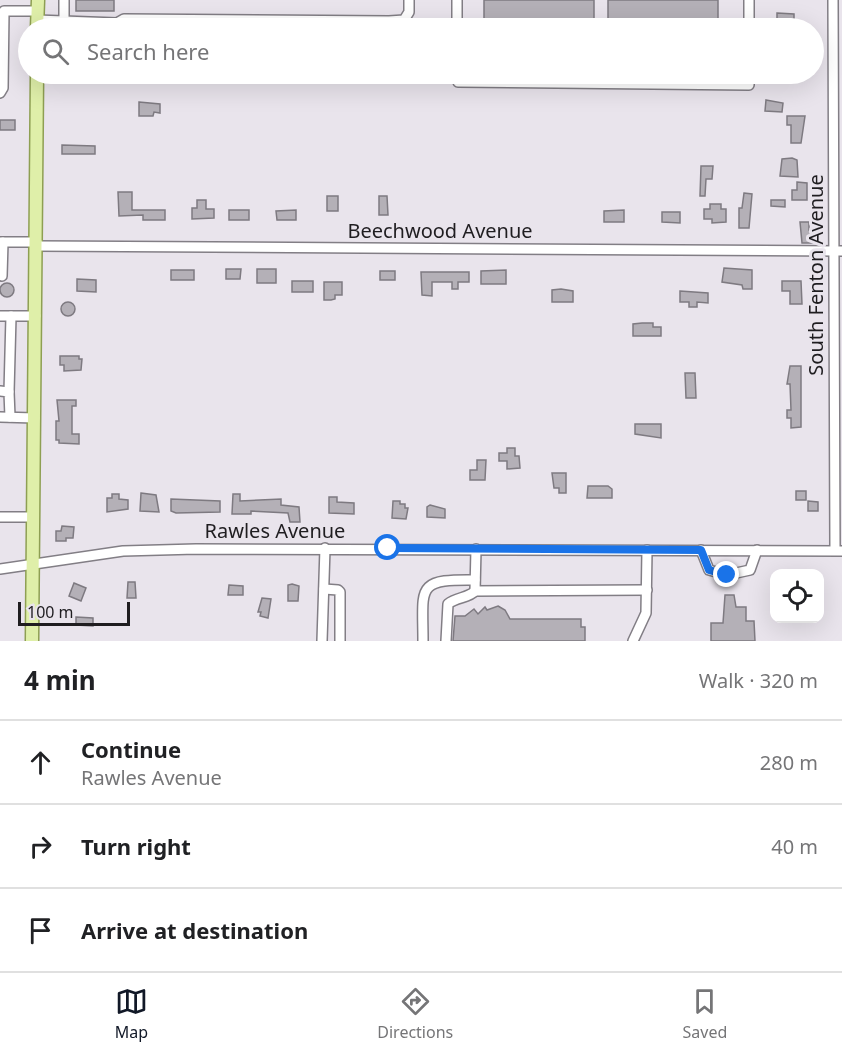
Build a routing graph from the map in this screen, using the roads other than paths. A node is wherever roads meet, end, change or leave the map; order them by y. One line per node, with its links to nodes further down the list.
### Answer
1 (4, 0): 7 (street)
2 (64, 0): 9 (street)
3 (409, 0): 10 (street)
4 (457, 0): 11 (street)
5 (749, 0): 12 (street)
6 (833, 0): 20 (street, South Fenton Avenue)
7 (2, 11): 8 (street); 13 (street)
8 (37, 15)
9 (64, 18)
10 (405, 18)
11 (457, 18)
12 (749, 18)
13 (1, 36): 17 (street)
14 (37, 84): 19 (main road)
15 (652, 84): 16 (street)
16 (749, 84)
17 (0, 93)
18 (2, 242): 19 (street, Beechwood Avenue); 21 (street)
19 (37, 244): 20 (street, Beechwood Avenue); 24 (main road)
20 (838, 251): 25 (street, South Fenton Avenue)
21 (2, 276)
22 (0, 316): 23 (street)
23 (11, 316): 24 (street); 26 (street)
24 (36, 316): 29 (main road)
25 (838, 380): 27 (street, South Fenton Avenue)
26 (4, 392): 28 (street)
27 (838, 399): 37 (street, South Fenton Avenue)
28 (5, 417): 29 (street)
29 (35, 418): 31 (main road)
30 (0, 517): 31 (street)
31 (34, 517): 38 (main road)
32 (325, 548): 33 (street, Rawles Avenue); 38 (street, Rawles Avenue); 41 (street)
33 (476, 549): 34 (street, Rawles Avenue); 40 (street)
34 (647, 550): 35 (street, Rawles Avenue); 42 (street)
35 (701, 550): 36 (street, Rawles Avenue); 36 (street)
36 (756, 550): 37 (street, Rawles Avenue)
37 (838, 550)
38 (34, 564): 39 (street, Rawles Avenue); 44 (main road)
39 (0, 569)
40 (475, 580): 43 (street); 47 (street)
41 (324, 589): 45 (street); 46 (street)
42 (646, 590): 43 (street); 49 (street)
43 (476, 591): 48 (street)
44 (32, 641)
45 (322, 641)
46 (339, 641)
47 (423, 641)
48 (446, 641)
49 (633, 641)

